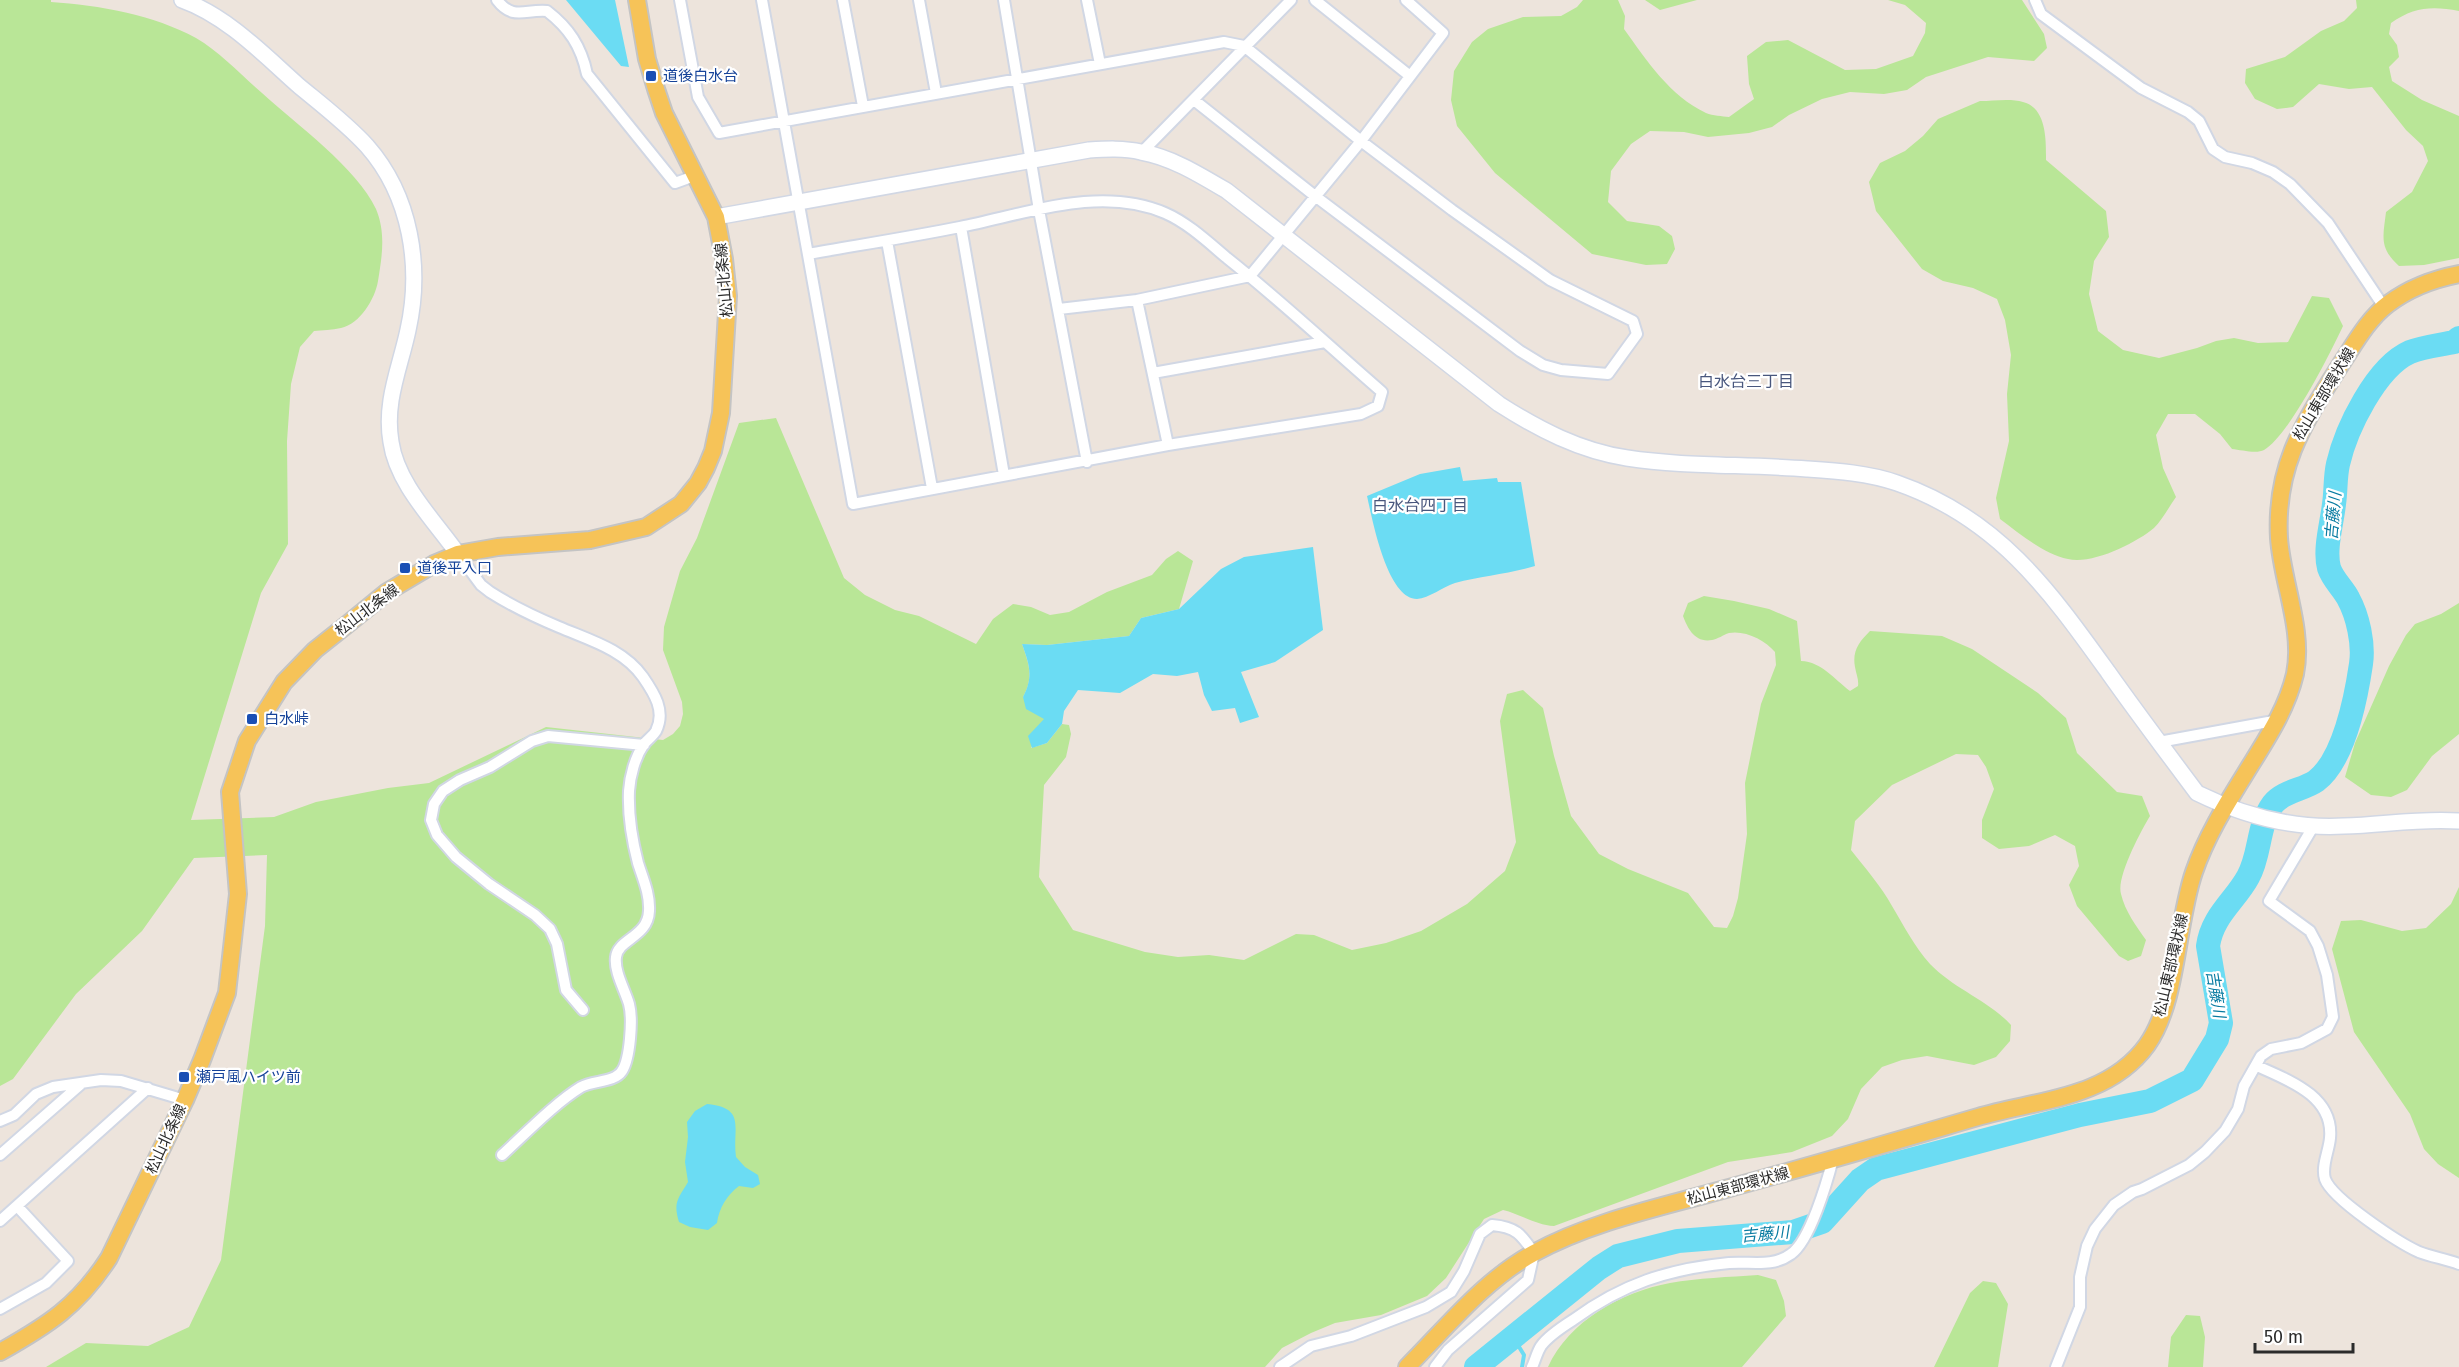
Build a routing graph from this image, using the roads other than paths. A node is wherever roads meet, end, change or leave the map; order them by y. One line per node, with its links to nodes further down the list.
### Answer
1 (182, 0): 45 (street)
2 (497, 0): 25 (street)
3 (637, 0): 25 (main road, 松山北条線)
4 (680, 0): 21 (street)
5 (762, 0): 21 (street)
6 (843, 0): 20 (street)
7 (919, 0): 18 (street)
8 (1004, 0): 17 (street)
9 (1087, 0): 15 (street)
10 (1291, 0): 14 (street)
11 (1315, 0): 16 (street)
12 (1406, 0): 16 (street)
13 (2035, 0): 37 (street)
14 (1244, 46): 15 (street); 19 (street); 22 (street)
15 (1100, 64): 17 (street)
16 (1410, 76): 22 (street)
17 (1017, 78): 18 (street); 24 (street)
18 (936, 93): 20 (street)
19 (1194, 100): 23 (street); 26 (street)
20 (863, 106): 21 (street)
21 (785, 122): 27 (street)
22 (1361, 141): 26 (street); 26 (street)
23 (1142, 152): 24 (street); 31 (street)
24 (1031, 159): 27 (street); 28 (street)
25 (697, 175): 29 (main road, 松山北条線)
26 (1315, 196): 31 (street)
27 (799, 202): 29 (street); 33 (street)
28 (1039, 210): 30 (street); 35 (street); 38 (street)
29 (716, 217): 45 (main road, 松山北条線)
30 (961, 227): 32 (street); 43 (street)
31 (1282, 235): 35 (street); 47 (street)
32 (887, 241): 33 (street); 44 (street)
33 (808, 254): 44 (street)
34 (2459, 274): 37 (main road, 松山東部環状線)
35 (1250, 276): 36 (street); 39 (street)
36 (1137, 300): 38 (street); 40 (street)
37 (2384, 307): 46 (main road, 松山東部環状線)
38 (1059, 309): 42 (street)
39 (1324, 342): 40 (street); 41 (street)
40 (1153, 374): 41 (street)
41 (1168, 446): 42 (street)
42 (1087, 462): 43 (street)
43 (1004, 475): 44 (street)
44 (932, 488)
45 (458, 554): 48 (street); 56 (main road, 松山北条線)
46 (2279, 720): 47 (street); 49 (main road, 松山東部環状線)
47 (2159, 742): 49 (street)
48 (644, 744): 52 (street); 59 (street)
49 (2225, 807): 51 (street); 60 (main road, 松山東部環状線)
50 (2459, 821): 51 (street)
51 (2313, 827): 53 (street)
52 (582, 1010)
53 (2257, 1066): 64 (street); 71 (street)
54 (81, 1084): 55 (street); 57 (street); 58 (street)
55 (148, 1088): 56 (street); 61 (street)
56 (185, 1100): 66 (main road, 松山北条線)
57 (0, 1121)
58 (0, 1155)
59 (502, 1155)
60 (1833, 1159): 63 (main road, 松山東部環状線); 70 (street)
61 (17, 1206): 62 (street); 65 (street)
62 (0, 1221)
63 (1534, 1253): 67 (street); 68 (main road, 松山東部環状線); 69 (street)
64 (2459, 1264)
65 (0, 1309)
66 (0, 1352)
67 (1280, 1367)
68 (1407, 1367)
69 (1436, 1367)
70 (1532, 1367)
71 (2056, 1367)

